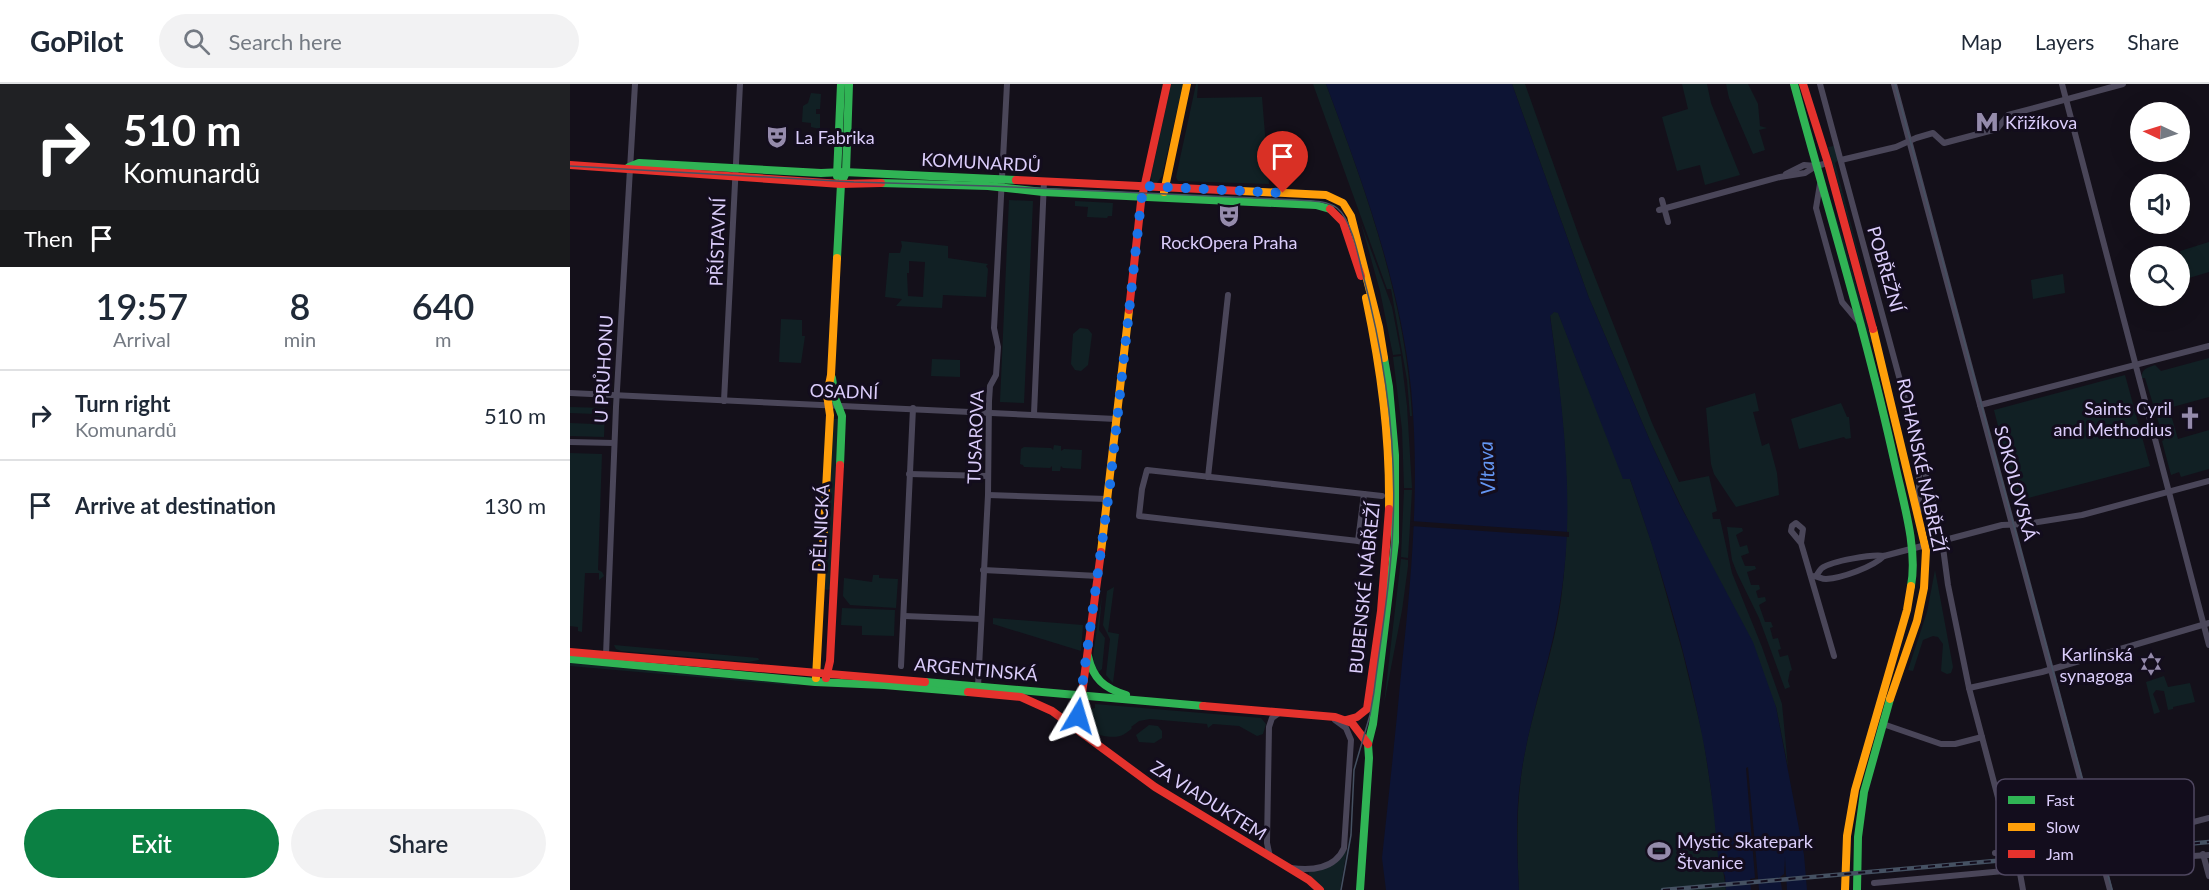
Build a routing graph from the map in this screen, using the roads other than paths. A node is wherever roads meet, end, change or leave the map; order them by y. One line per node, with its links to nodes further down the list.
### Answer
1 (635, 84): 20 (street, U PRŮHONU)
2 (740, 84): 21 (street, PŘÍSTAVNÍ)
3 (841, 84): 22 (street, DĚLNICKÁ)
4 (849, 84): 23 (street, DĚLNICKÁ)
5 (1006, 84): 27 (street, TUSAROVA)
6 (1167, 84): 28 (street)
7 (1187, 84): 29 (street)
8 (1794, 84): 19 (street, ROHANSKÉ NÁBŘEŽÍ)
9 (1803, 84): 17 (street, ROHANSKÉ NÁBŘEŽÍ)
10 (1820, 84): 16 (street, POBŘEŽNÍ)
11 (1894, 84): 15 (street, SOKOLOVSKÁ)
12 (2062, 84): 14 (street)
13 (2123, 84): 14 (street)
14 (2067, 99): 15 (street); 40 (street)
15 (1909, 142): 16 (street); 47 (street, SOKOLOVSKÁ)
16 (1840, 160): 54 (street, POBŘEŽNÍ)
17 (1828, 163): 19 (street); 64 (street, ROHANSKÉ NÁBŘEŽÍ)
18 (570, 165): 20 (street, KOMUNARDŮ)
19 (1816, 166): 36 (street); 72 (street, ROHANSKÉ NÁBŘEŽÍ)
20 (629, 167): 21 (street, KOMUNARDŮ); 24 (street, KOMUNARDŮ); 43 (street, U PRŮHONU)
21 (735, 167): 22 (street, KOMUNARDŮ); 24 (street, PŘÍSTAVNÍ)
22 (836, 172): 23 (street, KOMUNARDŮ); 26 (street, DĚLNICKÁ)
23 (846, 172): 26 (street, DĚLNICKÁ); 27 (street, KOMUNARDŮ)
24 (734, 177): 26 (street, KOMUNARDŮ); 44 (street, PŘÍSTAVNÍ)
25 (1044, 181): 27 (street, KOMUNARDŮ); 28 (street, KOMUNARDŮ); 30 (street)
26 (841, 184): 27 (street, KOMUNARDŮ); 41 (street, DĚLNICKÁ)
27 (1001, 184): 30 (street, KOMUNARDŮ); 49 (street, TUSAROVA)
28 (1144, 186): 29 (street, KOMUNARDŮ); 31 (street)
29 (1165, 187): 32 (street, KOMUNARDŮ); 33 (street)
30 (1043, 192): 31 (street, KOMUNARDŮ); 50 (street)
31 (1142, 196): 33 (street, KOMUNARDŮ); 51 (street)
32 (1333, 197): 102 (street, BUBENSKÉ NÁBŘEŽÍ)
33 (1163, 198): 35 (street, KOMUNARDŮ)
34 (1662, 200): 36 (street)
35 (1327, 206): 98 (street, BUBENSKÉ NÁBŘEŽÍ)
36 (1662, 209): 37 (street)
37 (1668, 222)
38 (1228, 295): 57 (street)
39 (2209, 346): 40 (street)
40 (2136, 364): 47 (street); 59 (street)
41 (831, 375): 45 (street, DĚLNICKÁ); 46 (street, DĚLNICKÁ)
42 (570, 393): 43 (street, OSADNÍ)
43 (617, 396): 44 (street, OSADNÍ); 53 (street, U PRŮHONU)
44 (724, 400): 45 (street, OSADNÍ)
45 (828, 405): 46 (street, OSADNÍ); 77 (street, DĚLNICKÁ)
46 (838, 405): 48 (street, OSADNÍ); 78 (street, DĚLNICKÁ)
47 (1980, 405): 66 (street, SOKOLOVSKÁ)
48 (913, 408): 49 (street, OSADNÍ); 55 (street)
49 (989, 413): 50 (street, OSADNÍ); 56 (street, TUSAROVA)
50 (1034, 414): 51 (street, OSADNÍ)
51 (1116, 419): 63 (street)
52 (570, 442): 53 (street)
53 (614, 443): 85 (street, U PRŮHONU)
54 (1923, 462): 64 (street, POBŘEŽNÍ); 65 (street, POBŘEŽNÍ)
55 (909, 474): 56 (street); 79 (street)
56 (988, 476): 61 (street, TUSAROVA)
57 (1208, 477): 60 (street); 68 (street)
58 (2209, 481): 59 (street)
59 (2168, 492): 66 (street); 81 (street)
60 (1364, 494): 62 (street); 68 (street)
61 (988, 495): 63 (street); 74 (street, TUSAROVA)
62 (1382, 496)
63 (1107, 499): 75 (street)
64 (1919, 515): 70 (street, ROHANSKÉ NÁBŘEŽÍ)
65 (1938, 522)
66 (2012, 525): 67 (street); 89 (street, SOKOLOVSKÁ)
67 (1942, 540): 70 (street); 93 (street)
68 (1358, 541): 71 (street)
69 (1802, 543): 76 (street)
70 (1926, 544): 72 (street); 99 (street, ROHANSKÉ NÁBŘEŽÍ)
71 (1374, 545)
72 (1912, 548): 73 (street); 117 (street, ROHANSKÉ NÁBŘEŽÍ)
73 (1884, 556): 76 (street); 76 (street)
74 (983, 570): 75 (street); 80 (street, TUSAROVA)
75 (1098, 576): 83 (street)
76 (1814, 576): 86 (street)
77 (820, 604): 78 (street); 91 (street, DĚLNICKÁ)
78 (832, 605): 90 (street, DĚLNICKÁ)
79 (904, 616): 80 (street); 88 (street)
80 (981, 619): 92 (street, TUSAROVA)
81 (2206, 624): 82 (street); 89 (street)
82 (2209, 645)
83 (1087, 650): 94 (street); 95 (street)
84 (570, 652): 85 (street, ARGENTINSKÁ)
85 (606, 655): 91 (street, ARGENTINSKÁ)
86 (1834, 656)
87 (570, 659): 91 (street, ARGENTINSKÁ)
88 (901, 666)
89 (2051, 669): 93 (street); 103 (street, SOKOLOVSKÁ)
90 (828, 673): 91 (street, ARGENTINSKÁ); 92 (street, ARGENTINSKÁ)
91 (818, 679): 100 (street, ARGENTINSKÁ)
92 (978, 686): 94 (street, ARGENTINSKÁ)
93 (1968, 688): 101 (street)
94 (1081, 695): 95 (street, ARGENTINSKÁ); 100 (street)
95 (1145, 701): 96 (street, ARGENTINSKÁ)
96 (1280, 713): 97 (street, ARGENTINSKÁ); 107 (street)
97 (1328, 717): 98 (street, ARGENTINSKÁ); 108 (street)
98 (1346, 720): 102 (street)
99 (1883, 723): 101 (street); 118 (street, ROHANSKÉ NÁBŘEŽÍ)
100 (1083, 733): 107 (street, ZA VIADUKTEM)
101 (1982, 737): 104 (street)
102 (1368, 744): 105 (street)
103 (2080, 779)
104 (1996, 787)
105 (1362, 847): 115 (street); 116 (street)
106 (2206, 854): 112 (street)
107 (1271, 858): 108 (street, ZA VIADUKTEM)
108 (1288, 867): 114 (street, ZA VIADUKTEM)
109 (1996, 872): 113 (street)
110 (2021, 875): 119 (street)
111 (2106, 875): 120 (street, SOKOLOVSKÁ)
112 (2209, 876)
113 (1874, 883)
114 (1320, 890)
115 (1355, 890)
116 (1360, 890)
117 (1845, 890)
118 (1857, 890)
119 (2023, 890)
120 (2110, 890)

